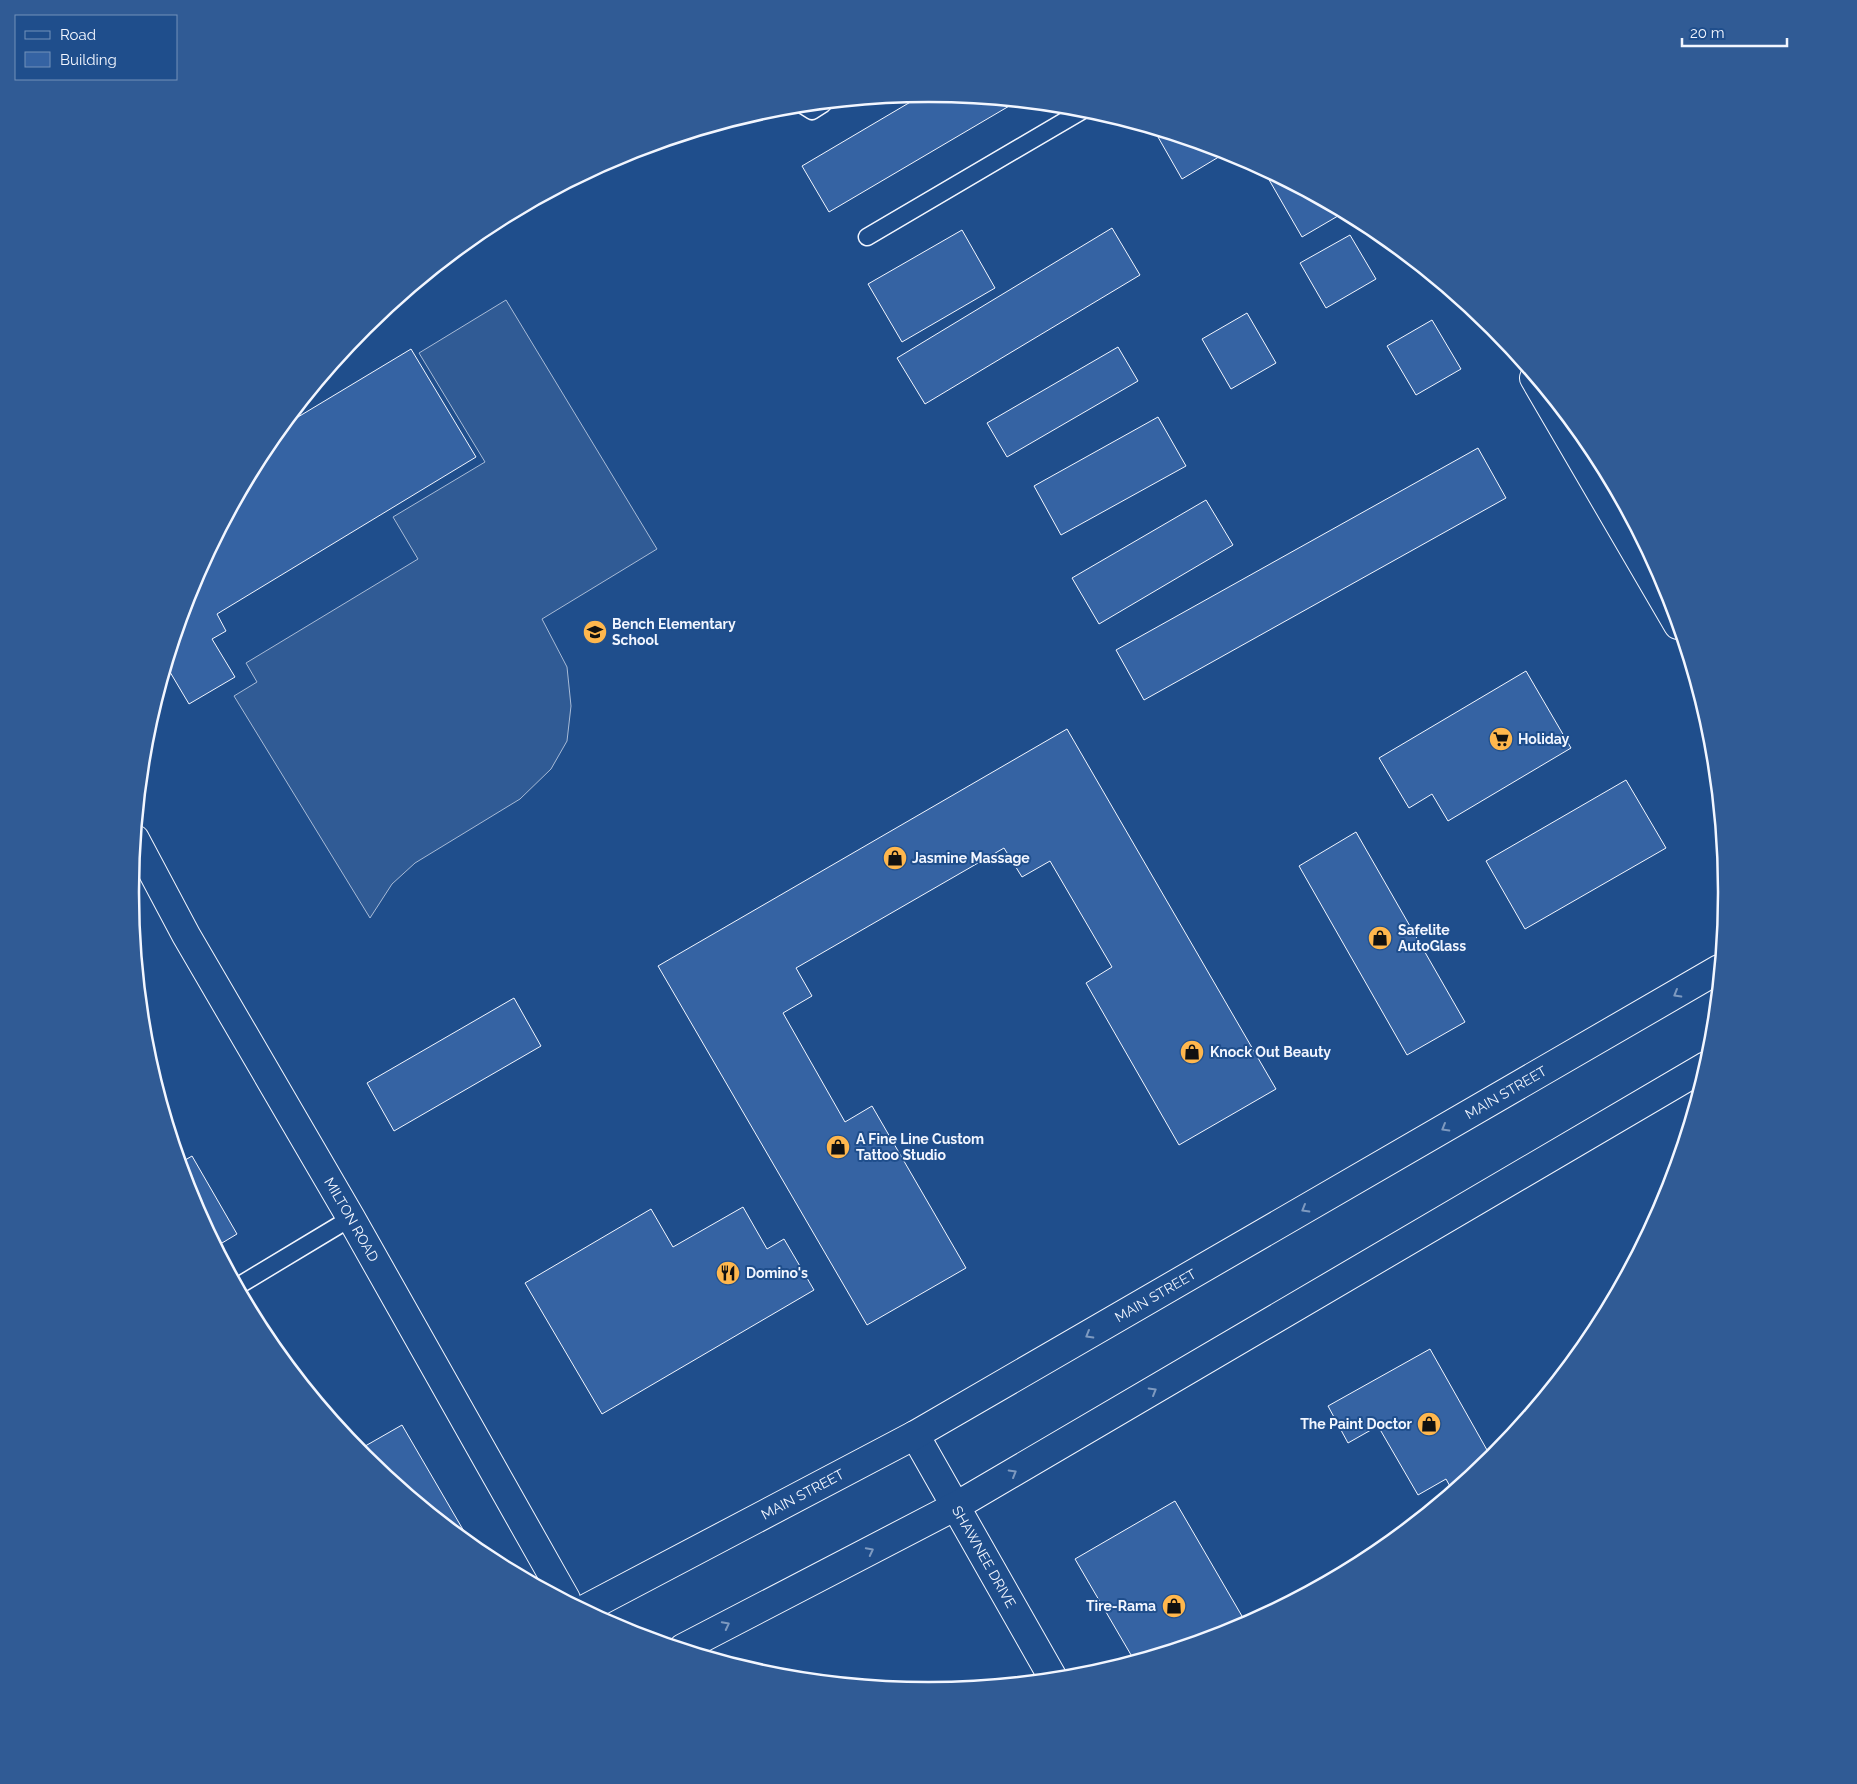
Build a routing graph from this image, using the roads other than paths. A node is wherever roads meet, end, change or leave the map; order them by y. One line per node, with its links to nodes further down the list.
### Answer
1 (1073, 116): 2 (lane)
2 (867, 237)
3 (1549, 404): 4 (main road)
4 (1659, 592)
5 (141, 848): 8 (main road, MILTON ROAD)
6 (1713, 972): 10 (main road, MAIN STREET, one-way to 10)
7 (1697, 1071): 11 (main road, one-way to 7)
8 (351, 1218): 9 (lane); 12 (main road, MILTON ROAD)
9 (243, 1283)
10 (916, 1434): 11 (main road, SHAWNEE DRIVE); 13 (main road, MAIN STREET)
11 (956, 1506): 14 (main road, one-way to 11); 15 (main road, SHAWNEE DRIVE)
12 (561, 1591)
13 (591, 1606)
14 (689, 1644)
15 (1050, 1672)

